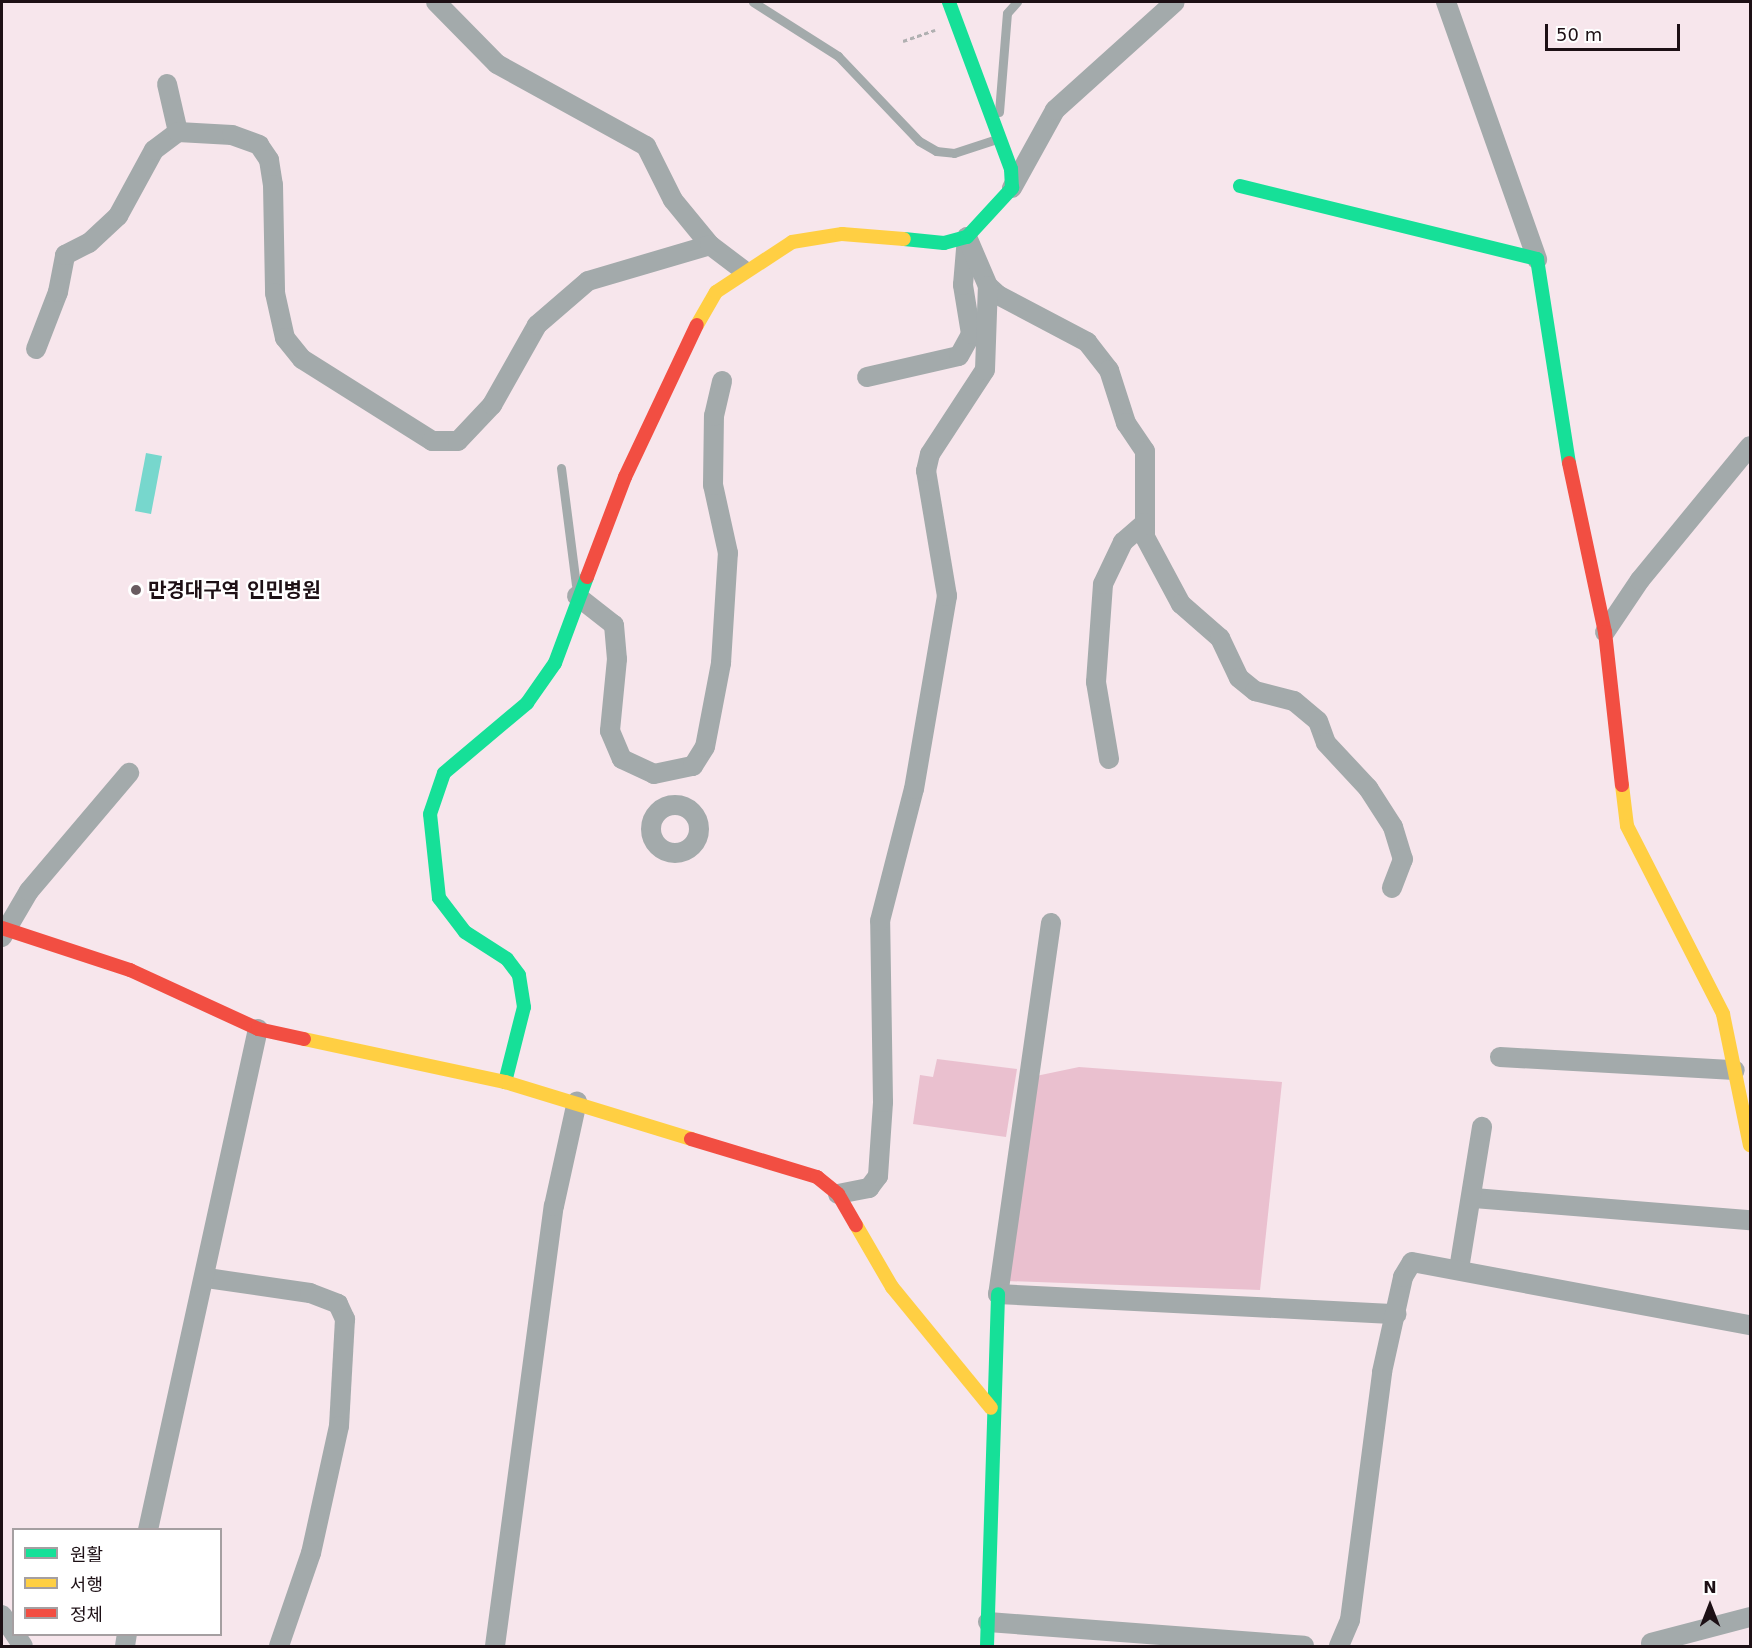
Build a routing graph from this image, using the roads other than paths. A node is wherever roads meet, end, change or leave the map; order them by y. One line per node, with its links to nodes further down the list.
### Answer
1 (436, 2): 13 (street)
2 (753, 2): 9 (lane)
3 (949, 2): 9 (street)
4 (1017, 2): 9 (lane)
5 (1175, 2): 11 (street)
6 (1446, 2): 14 (street)
7 (167, 84): 8 (street)
8 (178, 132): 13 (street); 17 (street)
9 (1000, 132): 11 (street)
10 (1240, 186): 14 (street)
11 (1012, 188): 12 (street)
12 (967, 237): 15 (street); 16 (street); 18 (street)
13 (710, 245): 15 (street)
14 (1537, 259): 24 (street)
15 (743, 270): 23 (street)
16 (988, 286): 22 (street); 39 (street)
17 (36, 349)
18 (867, 377)
19 (722, 381): 27 (street)
20 (1750, 446): 24 (street)
21 (561, 468): 23 (lane)
22 (1145, 523): 25 (street); 29 (street)
23 (577, 596): 27 (street); 35 (street)
24 (1605, 632): 34 (street)
25 (1109, 759)
26 (129, 773): 31 (street)
27 (667, 775): 28 (street)
28 (670, 806)
29 (1392, 888)
30 (1051, 923): 44 (street)
31 (3, 931): 32 (street)
32 (258, 1029): 35 (street); 43 (street)
33 (1500, 1057): 34 (street)
34 (1736, 1070): 38 (street)
35 (505, 1082): 36 (street)
36 (577, 1101): 39 (street); 55 (street)
37 (1482, 1127): 40 (street)
38 (1750, 1145)
39 (838, 1194): 47 (street)
40 (1474, 1198): 41 (street); 42 (street)
41 (1750, 1220)
42 (1459, 1269): 45 (street); 46 (street)
43 (207, 1278): 48 (street); 54 (street)
44 (998, 1294): 45 (street); 47 (street)
45 (1396, 1314): 58 (street)
46 (1750, 1325)
47 (991, 1408): 51 (street)
48 (148, 1528)
49 (2, 1615): 52 (street)
50 (1750, 1617): 53 (street)
51 (988, 1622): 56 (street); 57 (street)
52 (12, 1630)
53 (1651, 1643)
54 (279, 1647)
55 (495, 1647)
56 (987, 1647)
57 (1304, 1647)
58 (1339, 1647)

